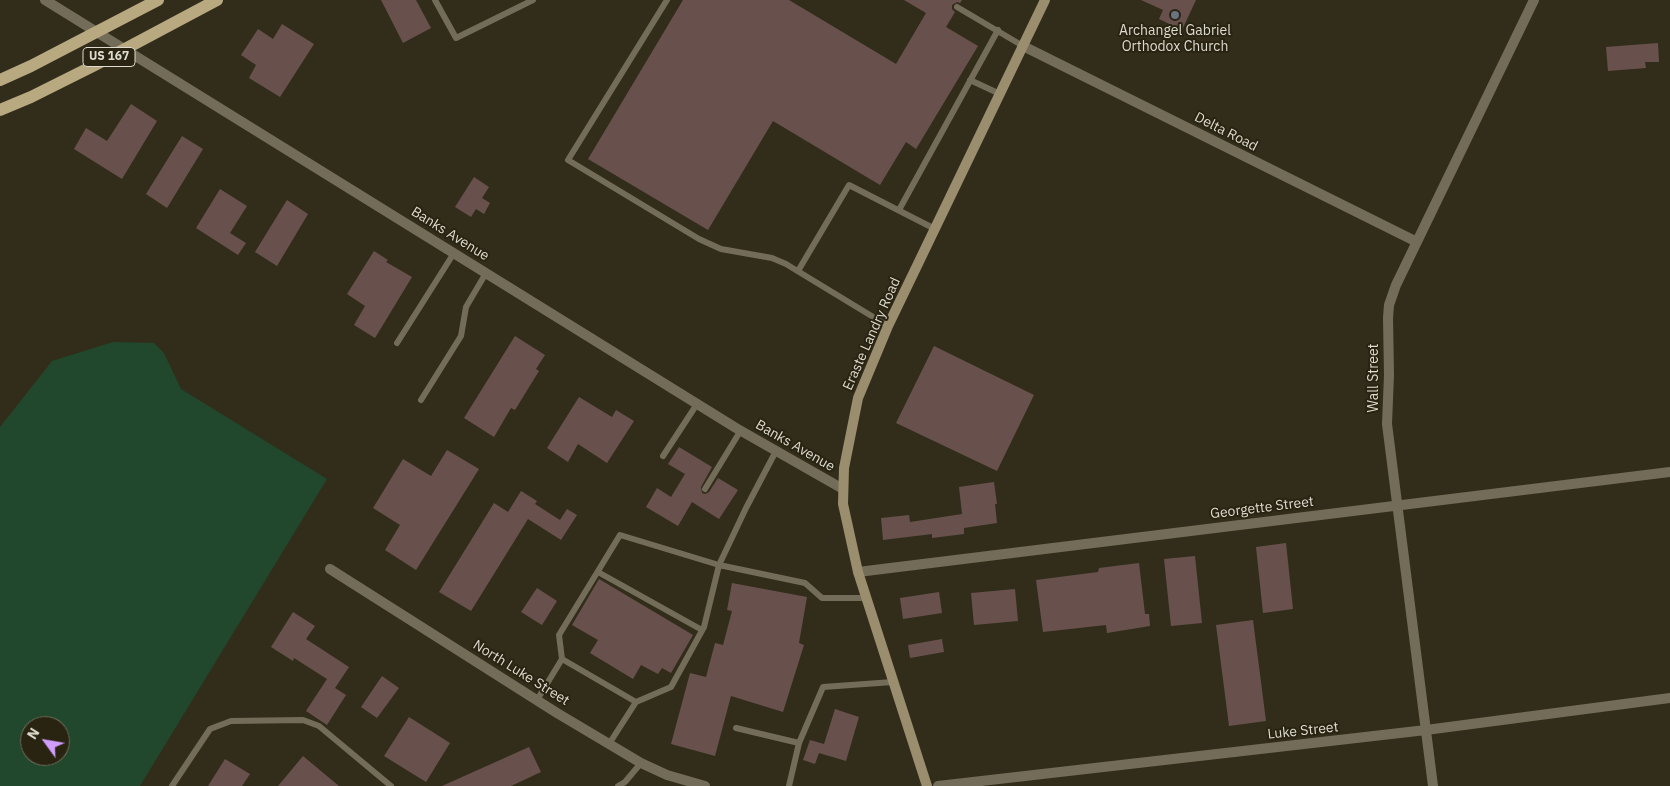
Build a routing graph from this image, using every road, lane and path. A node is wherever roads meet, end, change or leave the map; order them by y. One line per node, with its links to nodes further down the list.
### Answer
1 (44, 0): 11 (street, Banks Avenue)
2 (158, 0): 11 (main road, US 167)
3 (217, 0): 13 (main road, US 167)
4 (435, 0): 5 (lane)
5 (533, 0)
6 (667, 0): 22 (lane)
7 (1046, 0): 12 (street, Eraste Landry Road)
8 (1534, 0): 20 (street, Wall Street)
9 (957, 7): 10 (lane)
10 (998, 30): 12 (lane); 15 (lane)
11 (97, 32): 13 (street, Banks Avenue); 14 (main road, US 167)
12 (1023, 46): 16 (street, Eraste Landry Road); 20 (street, Delta Road)
13 (124, 49): 17 (main road, US 167); 21 (street, Banks Avenue)
14 (0, 80)
15 (970, 80): 16 (lane); 18 (lane)
16 (1000, 94): 19 (street, Eraste Landry Road)
17 (0, 110)
18 (899, 210): 19 (lane); 22 (lane)
19 (935, 229): 24 (street, Eraste Landry Road)
20 (1417, 242): 34 (street, Wall Street)
21 (454, 253): 23 (street, Banks Avenue); 25 (lane)
22 (798, 271): 24 (lane)
23 (486, 273): 26 (lane); 27 (street, Banks Avenue)
24 (888, 326): 33 (street, Eraste Landry Road)
25 (397, 343)
26 (421, 400)
27 (697, 404): 28 (street, Banks Avenue); 30 (lane)
28 (741, 430): 29 (street, Banks Avenue); 32 (lane)
29 (776, 451): 33 (street, Banks Avenue); 35 (lane)
30 (664, 456)
31 (1670, 472): 34 (street, Georgette Street)
32 (705, 489)
33 (843, 489): 38 (street, Eraste Landry Road)
34 (1398, 505): 38 (street, Georgette Street); 47 (street, Wall Street)
35 (719, 565): 37 (lane); 39 (lane); 40 (lane)
36 (330, 569): 44 (street, North Luke Street)
37 (598, 572): 40 (lane); 41 (lane)
38 (858, 572): 39 (street, Eraste Landry Road)
39 (866, 598): 42 (street, Eraste Landry Road)
40 (702, 630): 45 (lane)
41 (562, 659): 44 (lane); 45 (lane)
42 (893, 682): 48 (lane); 56 (street, Eraste Landry Road)
43 (1670, 698): 47 (street, Luke Street)
44 (537, 700): 49 (street, North Luke Street)
45 (636, 702): 49 (lane)
46 (736, 728): 48 (lane)
47 (1426, 730): 57 (street, Luke Street); 58 (street, Wall Street)
48 (799, 743): 55 (lane)
49 (609, 744): 50 (street, North Luke Street)
50 (641, 763): 53 (lane); 54 (street, North Luke Street)
51 (172, 786): 52 (lane)
52 (391, 786)
53 (618, 786)
54 (704, 786)
55 (788, 786)
56 (927, 786)
57 (938, 786)
58 (1434, 786)

